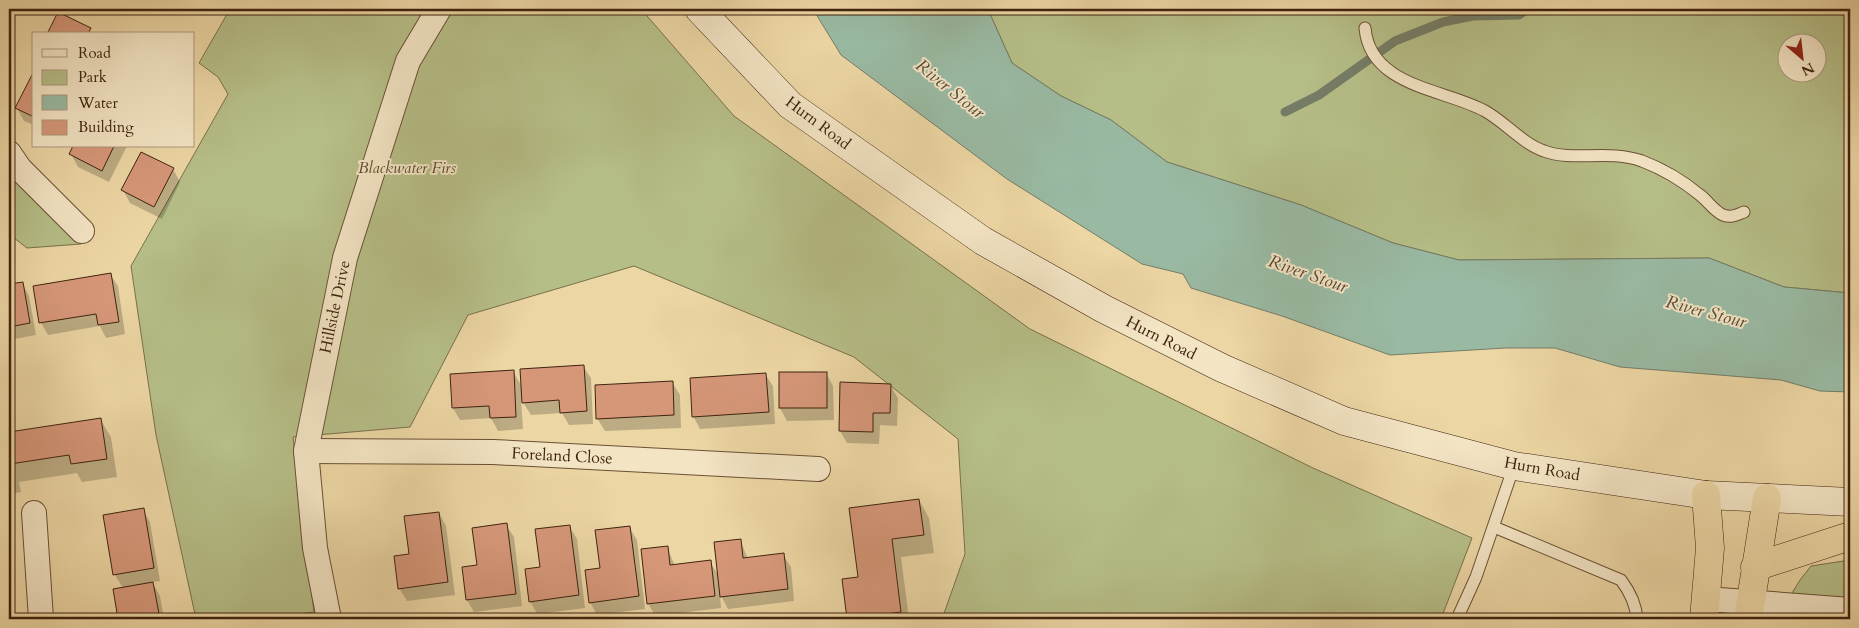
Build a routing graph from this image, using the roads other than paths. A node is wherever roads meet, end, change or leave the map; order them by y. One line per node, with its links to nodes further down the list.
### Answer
1 (439, 9): 7 (street, Hillside Drive)
2 (699, 9): 8 (main road, Hurn Road)
3 (1365, 28): 5 (lane)
4 (9, 154): 6 (street)
5 (1744, 212)
6 (82, 231)
7 (306, 451): 9 (street, Foreland Close); 21 (street, Hillside Drive)
8 (1514, 466): 10 (main road, Hurn Road); 14 (lane)
9 (818, 469)
10 (1706, 495): 11 (main road, Hurn Road); 17 (highway)
11 (1767, 498): 12 (main road, Hurn Road); 16 (highway)
12 (1850, 502)
13 (34, 513): 20 (street)
14 (1494, 527): 22 (lane); 23 (lane)
15 (1850, 536): 16 (highway)
16 (1755, 567): 18 (highway)
17 (1705, 609): 18 (street)
18 (1749, 610): 19 (street)
19 (1850, 610)
20 (41, 619)
21 (329, 619)
22 (1457, 619)
23 (1637, 619)

